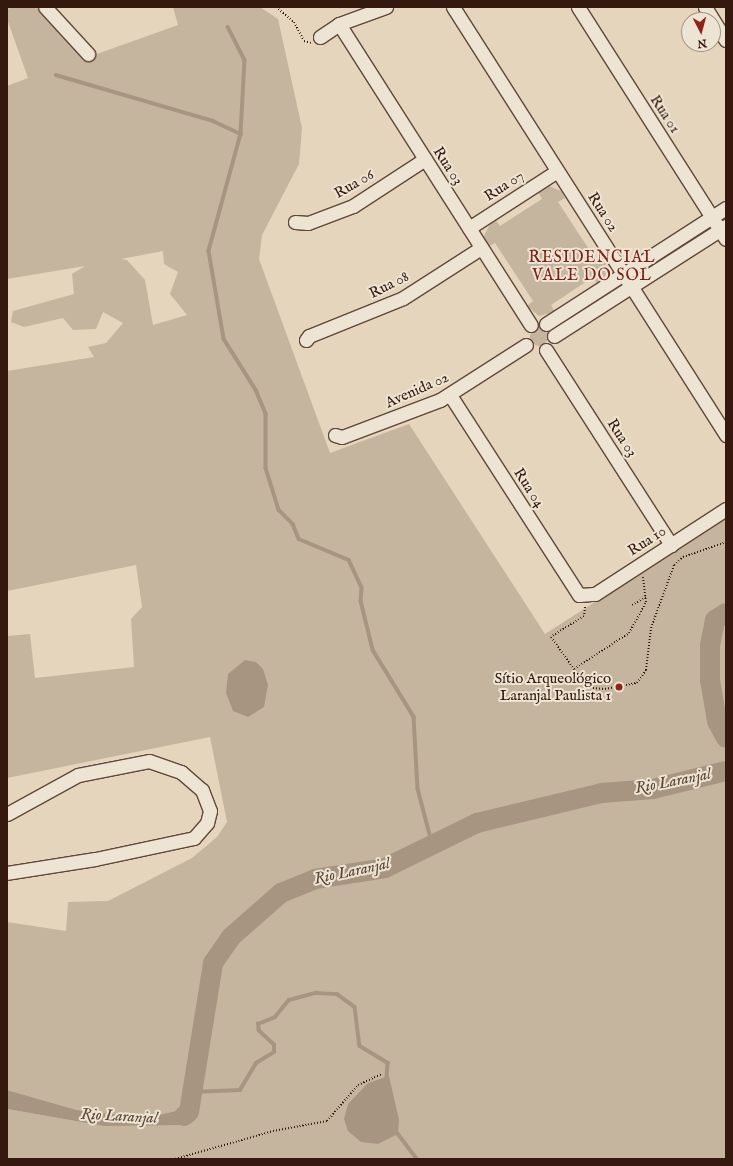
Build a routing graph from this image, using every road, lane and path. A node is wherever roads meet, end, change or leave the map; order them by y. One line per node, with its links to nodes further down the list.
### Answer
1 (45, 7): 10 (street)
2 (276, 7): 8 (path)
3 (386, 7): 7 (street)
4 (453, 7): 12 (street, Rua 02)
5 (578, 7): 14 (street, Rua 01)
6 (705, 7): 9 (street)
7 (338, 24): 8 (street); 11 (street, Rua 03)
8 (320, 37)
9 (726, 40)
10 (88, 54)
11 (425, 159): 15 (street, Rua 06); 16 (street, Rua 03)
12 (557, 171): 16 (street, Rua 07); 19 (street, Rua 02)
13 (726, 208): 14 (street)
14 (712, 217): 17 (street, Rua 01); 19 (street)
15 (295, 222)
16 (469, 228): 18 (street, Rua 03)
17 (724, 231): 20 (street)
18 (481, 248): 22 (street, Rua 03); 24 (street, Rua 08)
19 (623, 274): 20 (street, Rua 02); 21 (street)
20 (631, 286): 23 (street); 29 (street, Rua 02)
21 (546, 324): 22 (street); 23 (street)
22 (531, 325): 25 (street)
23 (554, 336): 26 (street)
24 (306, 340)
25 (526, 345): 26 (street); 27 (street, Avenida 02)
26 (546, 350): 32 (street, Rua 03)
27 (450, 395): 28 (street, Avenida 02); 34 (street, Rua 04)
28 (335, 435)
29 (726, 435)
30 (726, 509): 32 (street, Rua 10)
31 (726, 542): 37 (path)
32 (671, 545): 34 (street, Rua 10)
33 (642, 575): 35 (path)
34 (583, 597): 37 (path)
35 (646, 597): 36 (path); 37 (path)
36 (632, 605)
37 (574, 669)
38 (7, 814): 39 (street)
39 (7, 872)
40 (382, 1074): 41 (path)
41 (175, 1159)

